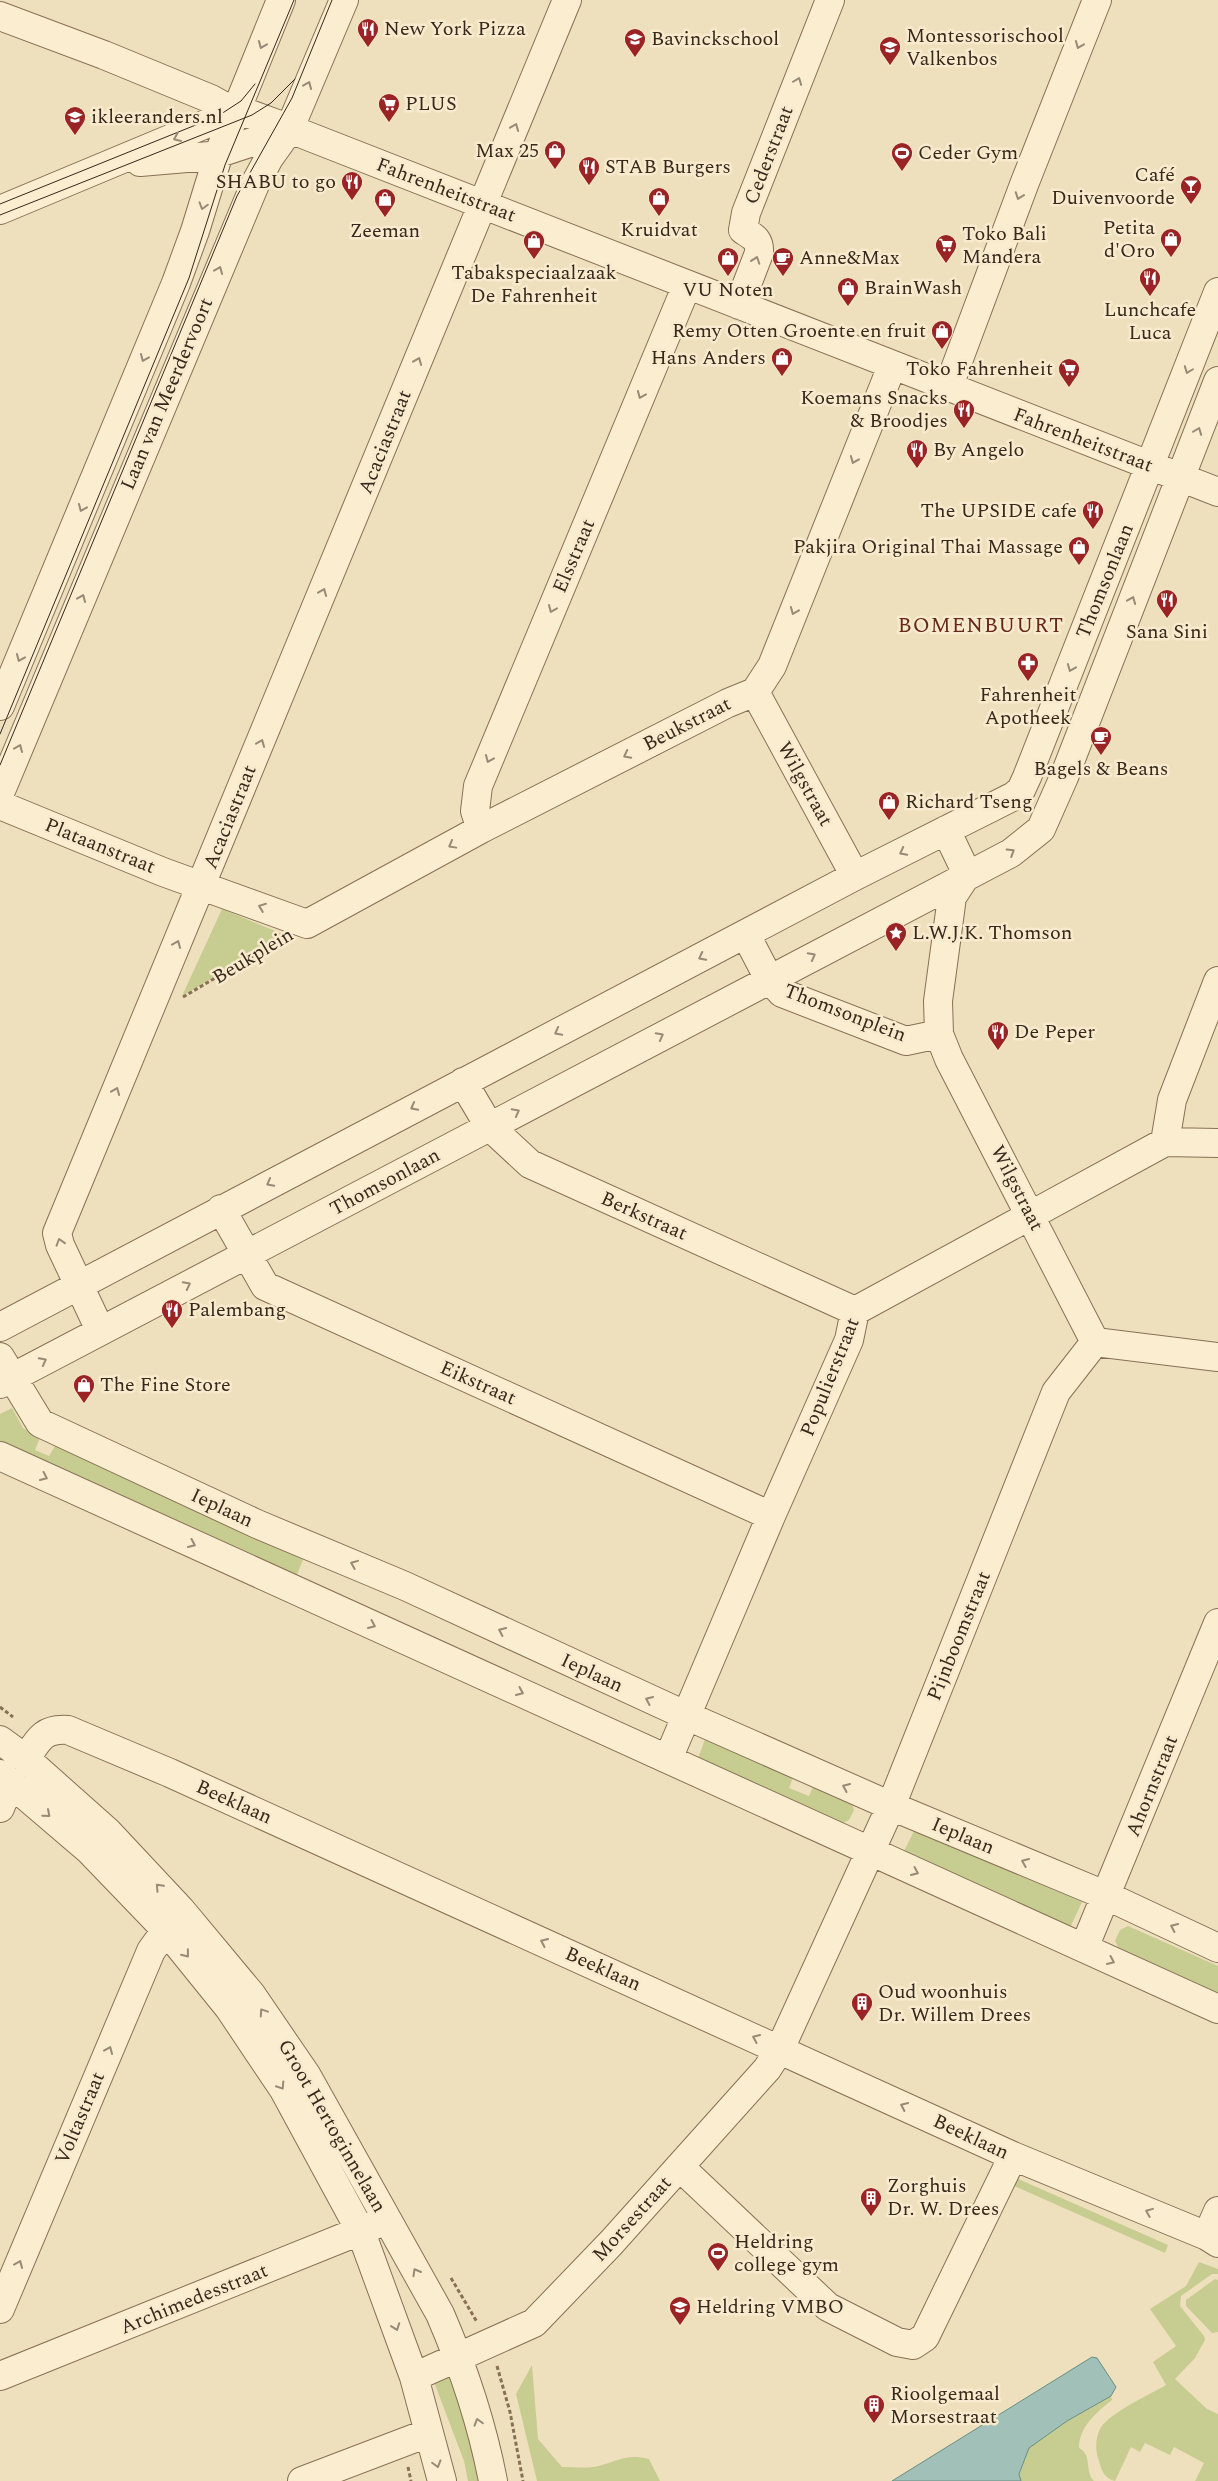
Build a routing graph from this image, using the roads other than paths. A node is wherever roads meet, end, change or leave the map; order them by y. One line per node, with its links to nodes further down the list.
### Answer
1 (281, 0): 7 (street, Laan van Meerdervoort, one-way to 7)
2 (344, 0): 8 (street, Laan van Meerdervoort, one-way to 2)
3 (568, 0): 11 (street, Acaciastraat, one-way to 3)
4 (830, 0): 15 (street, Cederstraat, one-way to 4)
5 (1097, 0): 18 (street, one-way to 18)
6 (0, 16): 7 (street, Fahrenheitstraat)
7 (237, 111): 8 (street, Fahrenheitstraat); 9 (street, Laan van Meerdervoort); 10 (street, one-way to 10)
8 (290, 130): 9 (street); 11 (street, Fahrenheitstraat); 24 (street, Laan van Meerdervoort, one-way to 8)
9 (219, 153): 10 (street); 23 (street, Laan van Meerdervoort, one-way to 23)
10 (106, 167): 12 (street)
11 (483, 205): 13 (street, Fahrenheitstraat); 30 (street, Acaciastraat, one-way to 11)
12 (0, 210)
13 (687, 285): 15 (street, Fahrenheitstraat); 26 (street, Elsstraat, one-way to 26)
14 (1218, 292): 19 (street, Thomsonlaan, one-way to 19)
15 (739, 305): 16 (street, Fahrenheitstraat)
16 (892, 366): 18 (street, Fahrenheitstraat); 22 (street, Beukstraat, one-way to 22)
17 (1218, 381): 20 (street, Thomsonlaan, one-way to 17)
18 (948, 388): 19 (street, Fahrenheitstraat)
19 (1150, 466): 20 (street, Fahrenheitstraat); 27 (street, Thomsonlaan, one-way to 27)
20 (1180, 477): 21 (street, Fahrenheitstraat); 28 (street, Thomsonlaan, one-way to 20)
21 (1218, 492)
22 (755, 692): 26 (street, Beukstraat, one-way to 26); 29 (street, Wilgstraat)
23 (0, 706)
24 (0, 793)
25 (0, 805): 30 (street, Plataanstraat)
26 (481, 829): 31 (street, Beukstraat, one-way to 31)
27 (946, 830): 28 (street); 29 (street, one-way to 29)
28 (967, 874): 33 (street, Thomsonplein, one-way to 28); 35 (street, Thomsonplein)
29 (855, 876): 32 (street)
30 (202, 885): 31 (street, Beukplein, one-way to 30); 43 (street, one-way to 30)
31 (307, 924)
32 (746, 935): 33 (street, Thomsonplein); 36 (street, one-way to 36)
33 (769, 979): 35 (street, Thomsonplein); 37 (street, Thomsonlaan, one-way to 33)
34 (1218, 981): 38 (street)
35 (939, 1034): 41 (street, Wilgstraat)
36 (463, 1082): 37 (street, Berkstraat); 40 (street, one-way to 40)
37 (489, 1126): 42 (street, Thomsonlaan); 44 (street, Berkstraat)
38 (1165, 1142): 39 (street, Populierstraat); 41 (street, Populierstraat)
39 (1218, 1143)
40 (221, 1209): 42 (street, Eikstraat); 43 (street)
41 (1031, 1216): 44 (street, Populierstraat); 47 (street, Wilgstraat)
42 (247, 1254): 46 (street, Thomsonlaan, one-way to 42); 51 (street, Eikstraat)
43 (80, 1286): 45 (street); 46 (street)
44 (855, 1311): 51 (street, Populierstraat)
45 (0, 1327)
46 (100, 1330): 49 (street, Thomsonlaan, one-way to 46)
47 (1095, 1342): 48 (street); 58 (street, Pijnboomstraat)
48 (1218, 1357)
49 (4, 1373): 53 (street, Ieplaan, one-way to 49)
50 (0, 1456): 56 (street, one-way to 56)
51 (771, 1516): 53 (street, Populierstraat)
52 (1218, 1623): 61 (street, Ahornstraat)
53 (684, 1715): 56 (street, Populierstraat); 58 (street, Ieplaan, one-way to 53)
54 (0, 1740): 55 (street)
55 (26, 1759): 66 (street, Beeklaan, one-way to 55); 70 (street, Groot Hertoginnelaan, one-way to 55)
56 (668, 1759): 60 (street)
57 (5, 1778): 59 (street); 62 (street, Groot Hertoginnelaan, one-way to 62)
58 (891, 1806): 60 (street, Pijnboomstraat); 61 (street, Ieplaan, one-way to 58)
59 (0, 1808)
60 (871, 1852): 63 (street, one-way to 63); 66 (street, Pijnboomstraat)
61 (1106, 1896): 63 (street, Ahornstraat); 64 (street, Ieplaan, one-way to 61)
62 (166, 1930): 71 (street, Groot Hertoginnelaan, one-way to 71); 73 (street, Voltastraat, one-way to 62)
63 (1084, 1948): 65 (street, one-way to 65)
64 (1218, 1948)
65 (1218, 2009)
66 (780, 2049): 67 (street, Beeklaan, one-way to 66); 68 (street, Morsestraat)
67 (1013, 2156): 68 (street); 72 (street, Beeklaan, one-way to 67)
68 (680, 2166): 74 (street, Morsestraat)
69 (1218, 2211): 72 (street)
70 (386, 2220): 71 (street, Archimedesstraat); 74 (street, Groot Hertoginnelaan, one-way to 70)
71 (361, 2232): 75 (street, Archimedesstraat); 76 (street, Groot Hertoginnelaan, one-way to 76)
72 (1206, 2237)
73 (0, 2309)
74 (458, 2357): 76 (street, Morsestraat); 80 (street, Groot Hertoginnelaan, one-way to 74)
75 (0, 2376)
76 (414, 2377): 77 (street, Groot Hertoginnelaan)
77 (428, 2433): 78 (street); 79 (street, Groot Hertoginnelaan, one-way to 79)
78 (302, 2481)
79 (442, 2481)
80 (493, 2481)

